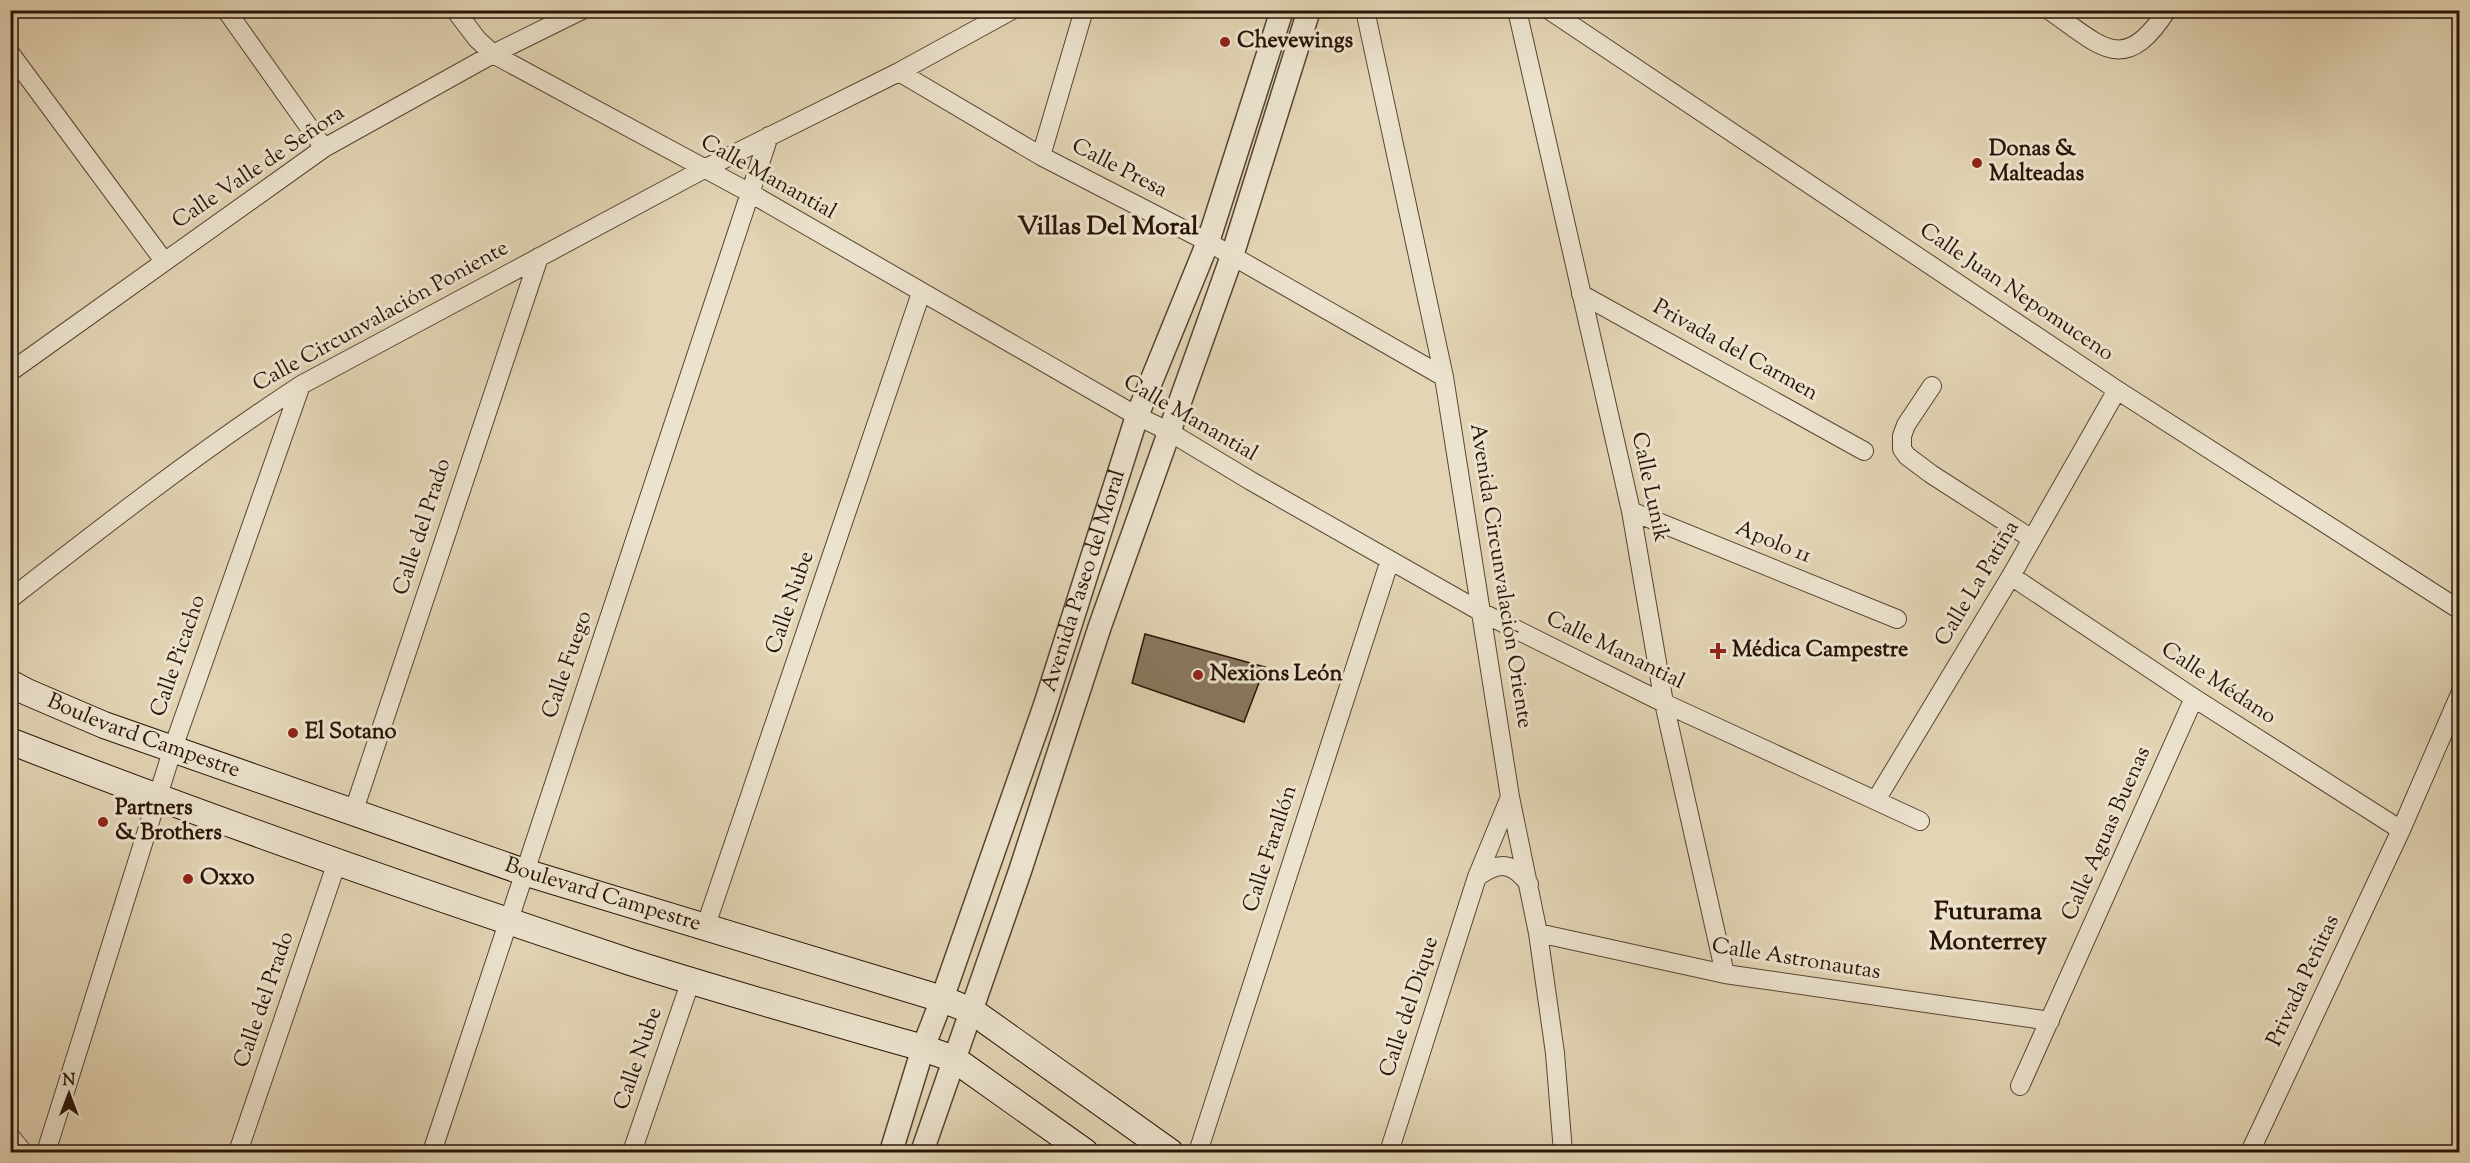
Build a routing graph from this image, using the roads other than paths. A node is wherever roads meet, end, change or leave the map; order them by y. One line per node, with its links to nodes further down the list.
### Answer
1 (226, 10): 17 (street)
2 (455, 10): 14 (street, Calle Manantial)
3 (582, 10): 14 (street, Calle Valle de Señora)
4 (1012, 10): 15 (street, Calle Circunvalación Poniente)
5 (1084, 10): 18 (street)
6 (1282, 10): 21 (street, Avenida Paseo del Moral)
7 (1309, 10): 22 (street, Avenida Paseo del Moral)
8 (1365, 10): 28 (street, Avenida Circunvalación Oriente)
9 (1517, 10): 26 (street, Calle Lunik)
10 (1550, 10): 31 (street, Calle Juan Nepomuceno)
11 (2049, 10): 12 (street)
12 (2168, 10)
13 (10, 53): 24 (street)
14 (493, 54): 17 (street, Calle Valle de Señora); 19 (street, Calle Manantial)
15 (899, 72): 16 (street, Calle Circunvalación Poniente); 18 (street, Calle Presa)
16 (769, 136): 19 (street, Calle Circunvalación Poniente); 20 (street)
17 (324, 147): 24 (street, Calle Valle de Señora)
18 (1041, 156): 21 (street, Calle Presa)
19 (704, 169): 20 (street, Calle Manantial); 23 (street, Calle Circunvalación Poniente)
20 (752, 194): 25 (street, Calle Manantial); 56 (street, Calle Fuego)
21 (1208, 242): 22 (street, Calle Presa); 32 (street, Avenida Paseo del Moral)
22 (1232, 256): 28 (street, Calle Presa); 33 (street, Avenida Paseo del Moral)
23 (538, 257): 29 (street, Calle Circunvalación Poniente); 52 (street, Calle del Prado)
24 (164, 261): 27 (street, Calle Valle de Señora)
25 (921, 293): 32 (street, Calle Manantial); 60 (street, Calle Nube)
26 (1581, 294): 34 (street, Privada del Carmen); 35 (street, Calle Lunik)
27 (10, 372)
28 (1444, 377): 41 (street, Avenida Circunvalación Oriente)
29 (301, 385): 39 (street, Calle Circunvalación Poniente); 48 (street, Calle Picacho)
30 (1932, 386): 36 (street)
31 (2117, 390): 36 (street, Calle La Patiña); 40 (street, Calle Juan Nepomuceno)
32 (1137, 416): 33 (street, Calle Manantial); 64 (street, Avenida Paseo del Moral)
33 (1168, 431): 37 (street, Calle Manantial); 65 (street, Avenida Paseo del Moral)
34 (1864, 451)
35 (1631, 511): 42 (street, Apolo 11); 46 (street, Calle Lunik)
36 (2032, 539): 38 (street, Calle La Patiña)
37 (1390, 560): 41 (street, Calle Manantial); 80 (street, Calle Farallón)
38 (2011, 576): 45 (street, Calle Médano); 51 (street, Calle La Patiña)
39 (10, 599)
40 (2460, 610)
41 (1483, 613): 46 (street, Calle Manantial); 49 (street, Avenida Circunvalación Oriente)
42 (1898, 619)
43 (10, 683): 48 (main road, Boulevard Campestre)
44 (2460, 694): 54 (street, Privada Peñitas)
45 (2194, 698): 54 (street, Calle Médano); 66 (street, Calle Aguas Buenas)
46 (1664, 703): 51 (street, Calle Manantial); 62 (street, Calle Lunik)
47 (10, 741): 50 (main road)
48 (173, 748): 50 (street, Calle Picacho); 52 (main road, Boulevard Campestre)
49 (1510, 797): 57 (street, Calle del Dique); 58 (street, Avenida Circunvalación Oriente)
50 (158, 799): 55 (main road); 72 (street, Calle Picacho)
51 (1876, 800): 53 (street, Calle Manantial)
52 (353, 813): 56 (main road, Boulevard Campestre)
53 (1920, 821)
54 (2401, 830): 83 (street, Privada Peñitas)
55 (337, 862): 59 (main road); 73 (street, Calle del Prado)
56 (524, 872): 59 (street, Calle Fuego); 60 (main road, Boulevard Campestre)
57 (1477, 877): 58 (street); 81 (street, Calle del Dique)
58 (1529, 884): 61 (street, Avenida Circunvalación Oriente)
59 (508, 919): 63 (main road); 74 (street, Calle Fuego)
60 (705, 928): 64 (main road, Boulevard Campestre)
61 (1538, 933): 62 (street, Calle Astronautas); 82 (street, Avenida Circunvalación Oriente)
62 (1725, 974): 66 (street, Calle Astronautas)
63 (691, 980): 67 (main road); 75 (street, Calle Nube)
64 (942, 999): 65 (main road, Boulevard Campestre); 67 (street, Avenida Paseo del Moral)
65 (972, 1011): 68 (street, Avenida Paseo del Moral); 79 (main road, Boulevard Campestre)
66 (2050, 1022): 69 (street, Calle Aguas Buenas)
67 (923, 1048): 68 (main road); 76 (street, Avenida Paseo del Moral)
68 (954, 1059): 77 (street, Avenida Paseo del Moral); 78 (main road)
69 (2020, 1086)
70 (10, 1136): 71 (street)
71 (23, 1152)
72 (46, 1152)
73 (238, 1152)
74 (432, 1152)
75 (632, 1152)
76 (891, 1152)
77 (922, 1152)
78 (1085, 1152)
79 (1170, 1152)
80 (1198, 1152)
81 (1389, 1152)
82 (1563, 1152)
83 (2250, 1152)

